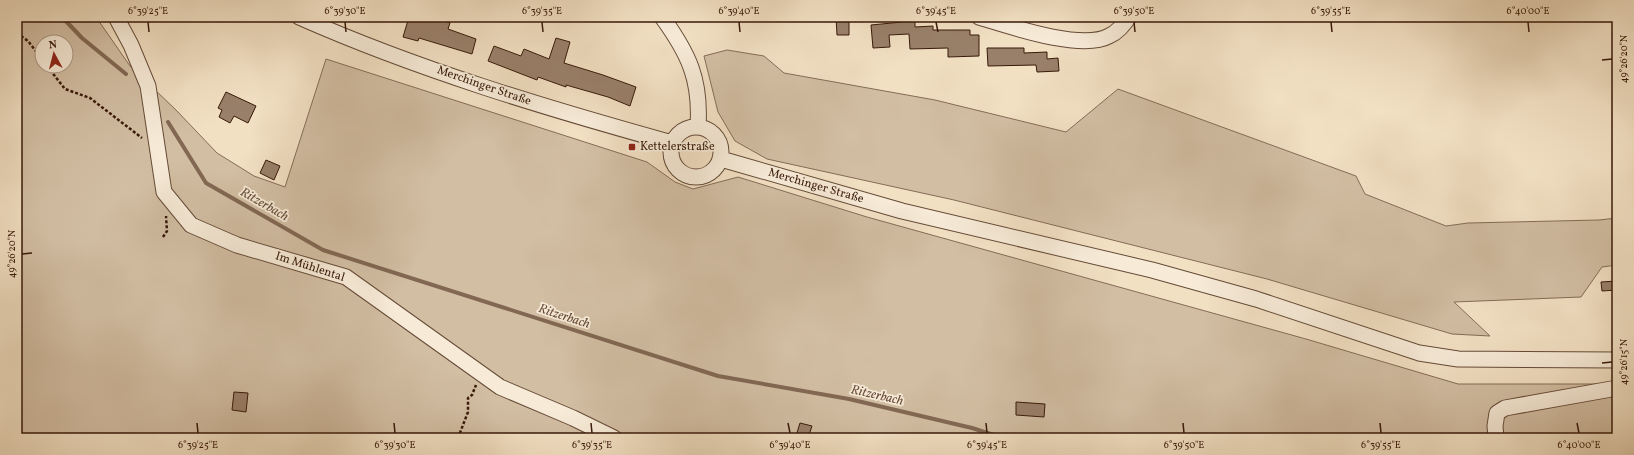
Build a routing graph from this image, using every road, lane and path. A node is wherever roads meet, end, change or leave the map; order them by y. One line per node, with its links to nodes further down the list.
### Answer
1 (116, 17): 14 (street, Im Mühlental)
2 (300, 17): 11 (street, Merchinger Straße)
3 (662, 17): 9 (street)
4 (979, 17): 5 (street)
5 (1129, 17)
6 (17, 33): 7 (path)
7 (34, 49)
8 (53, 74): 10 (path)
9 (698, 126): 11 (street); 12 (street)
10 (146, 141)
11 (672, 143): 12 (street)
12 (721, 159): 13 (street, Merchinger Straße)
13 (1617, 360)
14 (481, 374): 16 (path); 17 (street, Im Mühlental)
15 (1617, 388): 18 (street)
16 (458, 438)
17 (614, 438)
18 (1496, 438)

